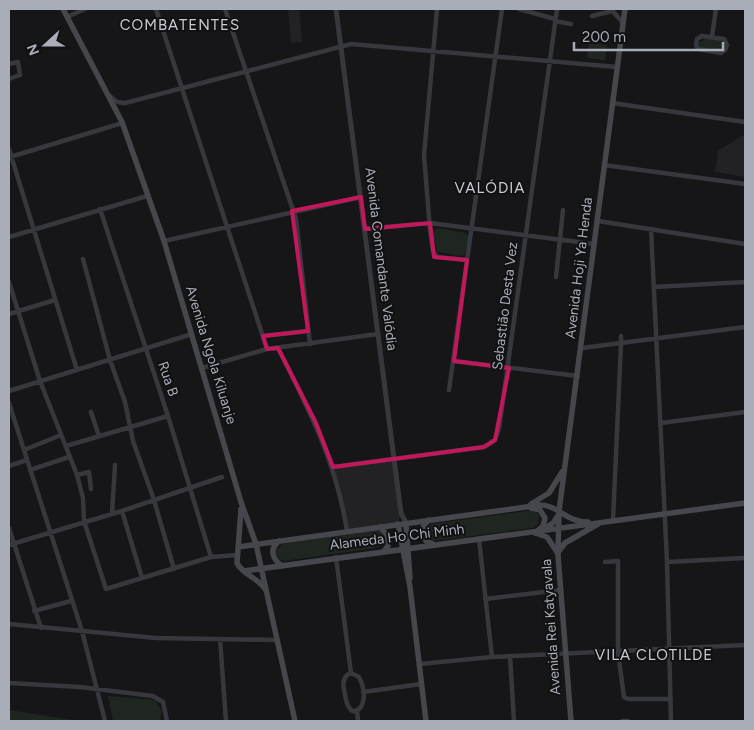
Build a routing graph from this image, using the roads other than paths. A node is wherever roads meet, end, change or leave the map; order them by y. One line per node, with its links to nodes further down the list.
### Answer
1 (61, 9): 14 (main road, Avenida Ngola Kiluanje); 31 (main road, Avenida Ngola Kiluanje)
2 (85, 9): 14 (street)
3 (156, 9): 27 (street)
4 (225, 9): 25 (street)
5 (336, 9): 19 (street, Avenida Comandante Valódia)
6 (437, 9): 20 (street)
7 (502, 9): 21 (street)
8 (519, 9): 15 (street)
9 (557, 9): 15 (street, Sebastião Desta Vez)
10 (625, 9): 16 (main road, Avenida Hoji Ya Henda)
11 (716, 9): 18 (street)
12 (611, 10): 13 (street); 16 (street)
13 (592, 16)
14 (67, 17): 28 (main road, Avenida Ngola Kiluanje)
15 (555, 20): 17 (street); 22 (street, Sebastião Desta Vez)
16 (623, 23): 24 (main road, Avenida Hoji Ya Henda)
17 (571, 24)
18 (712, 36): 18 (street)
19 (341, 46): 20 (street); 25 (street); 37 (street, Avenida Comandante Valódia)
20 (433, 51): 21 (street); 42 (street)
21 (494, 57): 22 (street); 44 (street)
22 (550, 61): 24 (street); 48 (street, Sebastião Desta Vez)
23 (9, 64): 26 (street)
24 (617, 67): 29 (main road, Avenida Hoji Ya Henda)
25 (244, 70): 27 (street); 40 (street)
26 (9, 79)
27 (182, 88): 28 (street); 43 (street)
28 (107, 92): 31 (main road, Avenida Ngola Kiluanje)
29 (612, 103): 30 (street); 34 (main road, Avenida Hoji Ya Henda)
30 (745, 122)
31 (120, 126): 33 (street); 36 (main road, Avenida Ngola Kiluanje)
32 (9, 149): 33 (street)
33 (10, 157): 45 (street)
34 (604, 165): 35 (street); 41 (main road, Avenida Hoji Ya Henda)
35 (745, 184)
36 (147, 196): 38 (street); 51 (main road, Avenida Ngola Kiluanje)
37 (361, 198): 40 (street); 47 (street, Avenida Comandante Valódia)
38 (100, 209): 45 (street); 72 (street, Rua B)
39 (563, 210): 50 (street)
40 (292, 211): 43 (street); 64 (street)
41 (598, 220): 46 (street); 52 (main road, Avenida Hoji Ya Henda)
42 (430, 223): 44 (street); 47 (street); 55 (street)
43 (228, 226): 51 (street); 67 (street)
44 (471, 228): 48 (street); 55 (street)
45 (33, 229): 49 (street); 60 (street)
46 (651, 229): 53 (street); 59 (street)
47 (365, 230): 66 (street, Avenida Comandante Valódia)
48 (526, 235): 50 (street); 79 (street, Sebastião Desta Vez)
49 (9, 237)
50 (560, 240): 52 (street); 56 (street)
51 (164, 241): 65 (main road, Avenida Ngola Kiluanje)
52 (594, 244): 74 (main road, Avenida Hoji Ya Henda)
53 (745, 244)
54 (83, 259): 76 (street)
55 (467, 260): 77 (street)
56 (556, 276)
57 (9, 282): 61 (street)
58 (745, 282): 59 (street)
59 (654, 288): 69 (street)
60 (55, 300): 61 (street); 80 (street)
61 (18, 311): 62 (street); 82 (street)
62 (9, 314)
63 (745, 327): 69 (street)
64 (308, 331): 67 (street); 70 (street)
65 (192, 334): 72 (street); 78 (main road, Avenida Ngola Kiluanje)
66 (378, 334): 70 (street); 97 (street, Avenida Comandante Valódia)
67 (263, 336): 75 (street)
68 (621, 336): 71 (street)
69 (657, 339): 71 (street); 89 (street)
70 (310, 344): 73 (street)
71 (621, 344): 74 (street); 117 (street)
72 (145, 348): 76 (street); 88 (street, Rua B)
73 (278, 348): 75 (street); 101 (street)
74 (582, 348): 81 (main road, Avenida Hoji Ya Henda)
75 (266, 349): 78 (street)
76 (110, 360): 80 (street); 90 (street)
77 (454, 361): 79 (street); 84 (street)
78 (202, 368): 108 (main road, Avenida Ngola Kiluanje)
79 (509, 368): 81 (street); 97 (street, Sebastião Desta Vez)
80 (77, 370): 82 (street)
81 (578, 376): 98 (main road, Avenida Hoji Ya Henda)
82 (40, 380): 83 (street); 91 (street)
83 (9, 390)
84 (449, 390)
85 (9, 403): 94 (street)
86 (91, 412): 92 (street)
87 (745, 412): 89 (street)
88 (168, 416): 90 (street); 105 (street, Rua B)
89 (661, 423): 114 (street)
90 (130, 428): 92 (street); 107 (street)
91 (61, 435): 93 (street); 94 (street)
92 (99, 436): 93 (street)
93 (66, 446): 95 (street)
94 (24, 450): 96 (street)
95 (69, 457): 102 (street); 103 (street)
96 (27, 460): 100 (street); 102 (street)
97 (394, 460): 101 (street, Sebastião Desta Vez); 113 (street, Avenida Comandante Valódia)
98 (565, 463): 110 (main road); 112 (main road, Avenida Hoji Ya Henda)
99 (115, 465): 115 (street)
100 (9, 466)
101 (333, 467): 125 (street)
102 (30, 470): 126 (street)
103 (77, 475): 106 (street); 118 (street)
104 (222, 477): 105 (street)
105 (190, 488): 107 (street); 139 (street, Rua B)
106 (91, 489)
107 (154, 500): 111 (street); 145 (street)
108 (241, 502): 131 (main road, Avenida Ngola Kiluanje); 133 (main road)
109 (745, 503): 114 (main road)
110 (522, 507): 112 (main road); 116 (main road, Alameda Ho Chi Minh); 127 (main road)
111 (122, 511): 115 (street); 148 (street)
112 (559, 511): 119 (main road); 124 (main road, Avenida Hoji Ya Henda); 127 (main road)
113 (401, 513): 120 (street, Avenida Comandante Valódia); 121 (street, Avenida Comandante Valódia)
114 (665, 513): 117 (main road); 143 (street)
115 (112, 514): 118 (street)
116 (429, 520): 120 (main road, Alameda Ho Chi Minh); 132 (main road)
117 (613, 520): 119 (main road)
118 (84, 521): 126 (street); 148 (street)
119 (602, 522): 124 (main road, Alameda Ho Chi Minh); 137 (main road)
120 (406, 523): 121 (main road, Alameda Ho Chi Minh); 134 (main road, Avenida Comandante Valódia)
121 (398, 524): 122 (main road, Alameda Ho Chi Minh); 135 (main road, Avenida Comandante Valódia)
122 (380, 527): 125 (main road, Alameda Ho Chi Minh); 136 (main road)
123 (9, 528): 130 (street)
124 (558, 530): 127 (main road, Alameda Ho Chi Minh); 137 (main road, Avenida Rei Katyavala)
125 (347, 531): 129 (main road, Alameda Ho Chi Minh)
126 (49, 532): 130 (street); 153 (street)
127 (536, 533): 128 (main road, Alameda Ho Chi Minh); 137 (main road)
128 (479, 539): 132 (main road, Alameda Ho Chi Minh); 152 (street)
129 (279, 541): 131 (main road, Alameda Ho Chi Minh); 144 (main road)
130 (11, 544): 154 (street)
131 (256, 544): 133 (main road, Alameda Ho Chi Minh); 146 (main road, Avenida Ngola Kiluanje)
132 (433, 544): 134 (main road, Alameda Ho Chi Minh)
133 (238, 547): 138 (main road)
134 (409, 547): 135 (main road, Alameda Ho Chi Minh); 149 (main road, Avenida Comandante Valódia)
135 (402, 548): 136 (main road, Alameda Ho Chi Minh); 149 (main road, Avenida Comandante Valódia)
136 (384, 551): 140 (main road, Alameda Ho Chi Minh)
137 (558, 555): 150 (main road, Avenida Rei Katyavala)
138 (236, 556): 139 (street); 147 (main road)
139 (211, 558): 145 (street)
140 (336, 558): 144 (main road, Alameda Ho Chi Minh); 167 (street)
141 (745, 558): 143 (street)
142 (605, 562): 162 (street)
143 (667, 562): 161 (street)
144 (282, 566): 146 (main road, Alameda Ho Chi Minh)
145 (174, 569): 148 (street)
146 (262, 569): 147 (main road, Alameda Ho Chi Minh); 151 (main road, Avenida Ngola Kiluanje)
147 (244, 571): 151 (main road)
148 (142, 578)
149 (410, 587): 166 (main road, Avenida Comandante Valódia)
150 (561, 590): 152 (street); 163 (main road, Avenida Rei Katyavala)
151 (268, 593): 159 (main road, Avenida Ngola Kiluanje)
152 (485, 599): 165 (street)
153 (71, 601): 154 (street); 157 (street)
154 (34, 611): 156 (street)
155 (9, 624): 156 (street)
156 (40, 628): 157 (street)
157 (82, 631): 158 (street); 170 (street)
158 (220, 639): 159 (street); 176 (street)
159 (277, 640): 177 (main road, Avenida Ngola Kiluanje)
160 (745, 645): 161 (street)
161 (670, 650): 162 (street); 172 (street)
162 (618, 652): 163 (street); 172 (street)
163 (565, 655): 164 (street); 181 (main road, Avenida Rei Katyavala)
164 (510, 656): 165 (street); 180 (street)
165 (492, 658): 166 (street)
166 (420, 664): 169 (main road, Avenida Comandante Valódia)
167 (351, 673): 171 (street); 173 (street)
168 (9, 683): 170 (street)
169 (422, 684): 171 (street); 179 (main road, Avenida Comandante Valódia)
170 (98, 690): 174 (street); 175 (street)
171 (363, 692): 173 (street)
172 (671, 699): 184 (street)
173 (356, 710): 178 (street)
174 (105, 721)
175 (167, 721)
176 (226, 721)
177 (295, 721)
178 (358, 721)
179 (426, 721)
180 (514, 721)
181 (571, 721)
182 (622, 721): 183 (street)
183 (628, 721)
184 (672, 721)

